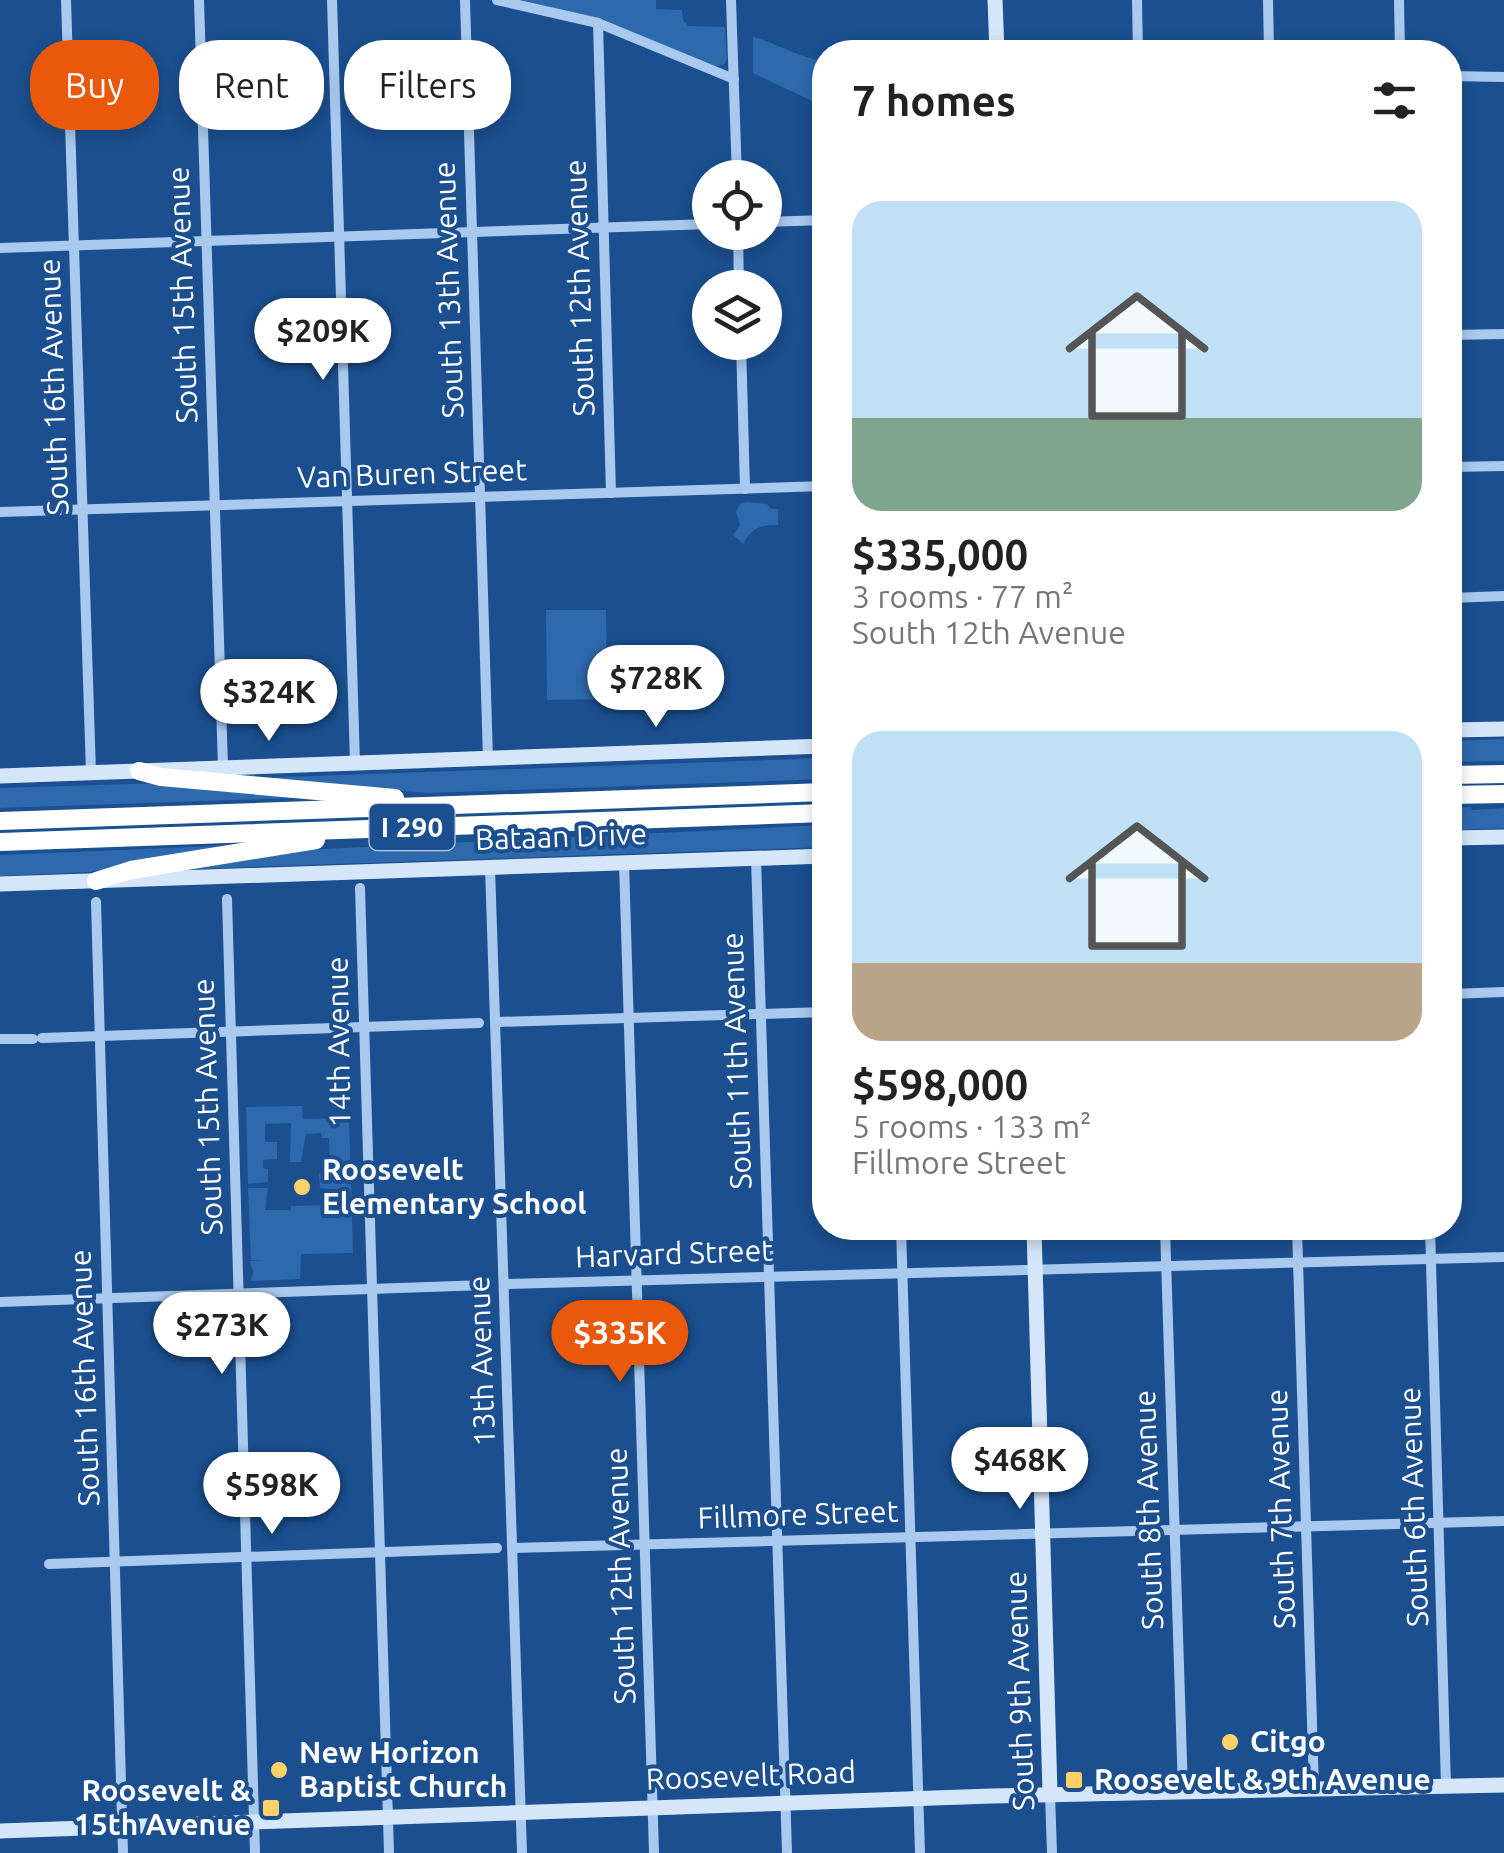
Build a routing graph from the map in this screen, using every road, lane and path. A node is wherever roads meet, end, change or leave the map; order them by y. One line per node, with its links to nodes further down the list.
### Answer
1 (66, 0): 27 (street, South 16th Avenue)
2 (200, 0): 26 (street, South 15th Avenue)
3 (332, 0): 25 (street)
4 (465, 0): 24 (street, South 13th Avenue)
5 (497, 0): 11 (street)
6 (730, 0): 18 (street)
7 (996, 0): 12 (street)
8 (1137, 0): 13 (street)
9 (1268, 0): 14 (street)
10 (1399, 0): 15 (street)
11 (598, 23): 18 (street); 23 (street, South 12th Avenue)
12 (997, 40)
13 (1138, 40)
14 (1270, 40)
15 (1400, 40)
16 (1462, 76): 17 (street)
17 (1504, 77)
18 (734, 78): 19 (street)
19 (736, 160)
20 (812, 220): 21 (street)
21 (782, 221)
22 (692, 225): 23 (street)
23 (604, 228): 24 (street); 36 (street, South 12th Avenue)
24 (472, 233): 25 (street); 37 (street, South 13th Avenue)
25 (338, 238): 26 (street); 38 (street)
26 (207, 242): 27 (street); 39 (street, South 15th Avenue)
27 (75, 246): 28 (street); 40 (street, South 16th Avenue)
28 (0, 248)
29 (1504, 334): 30 (street)
30 (1462, 335)
31 (741, 360): 35 (street)
32 (1504, 466): 33 (street)
33 (1462, 467)
34 (812, 486): 35 (street, Van Buren Street)
35 (744, 489): 36 (street, Van Buren Street)
36 (611, 493): 37 (street, Van Buren Street)
37 (480, 496): 38 (street, Van Buren Street); 47 (street, South 13th Avenue)
38 (347, 501): 39 (street, Van Buren Street); 48 (street)
39 (214, 505): 40 (street, Van Buren Street); 49 (street, South 15th Avenue)
40 (82, 509): 41 (street, Van Buren Street); 51 (street, South 16th Avenue)
41 (0, 512)
42 (1504, 596): 43 (street)
43 (1462, 598)
44 (1504, 728): 45 (street)
45 (1462, 730)
46 (812, 747): 47 (street)
47 (488, 759): 48 (street)
48 (355, 764): 49 (street)
49 (223, 768): 50 (street)
50 (139, 771): 51 (street); 58 (highway)
51 (91, 773): 54 (street)
52 (1504, 774): 53 (highway)
53 (1462, 775)
54 (0, 776)
55 (812, 792): 58 (highway, I 290)
56 (1504, 794): 57 (highway)
57 (1462, 795)
58 (429, 806): 60 (highway, I 290)
59 (812, 812): 61 (highway, I 290)
60 (0, 821)
61 (344, 829): 64 (highway, I 290); 69 (highway)
62 (1504, 837): 63 (street)
63 (1462, 838)
64 (0, 842)
65 (812, 856): 66 (street, Bataan Drive)
66 (756, 858): 67 (street, Bataan Drive); 77 (street, South 11th Avenue)
67 (624, 863): 68 (street, Bataan Drive); 78 (street, South 12th Avenue)
68 (490, 867): 69 (street, Bataan Drive); 79 (street, 13th Avenue)
69 (96, 881): 70 (street, Bataan Drive)
70 (0, 884)
71 (360, 888): 81 (street, 14th Avenue)
72 (227, 899): 82 (street, South 15th Avenue)
73 (96, 902): 83 (street, South 16th Avenue)
74 (1504, 992): 75 (street)
75 (1462, 994)
76 (812, 1012): 77 (street)
77 (761, 1014): 78 (street); 96 (street, South 11th Avenue)
78 (629, 1019): 79 (street); 97 (street, South 12th Avenue)
79 (496, 1022): 98 (street, 13th Avenue)
80 (479, 1023): 81 (street)
81 (363, 1027): 82 (street); 100 (street, 14th Avenue)
82 (230, 1031): 83 (street); 101 (street, South 15th Avenue)
83 (100, 1036): 84 (street); 102 (street, South 16th Avenue)
84 (0, 1039)
85 (901, 1240): 95 (street)
86 (1034, 1240): 94 (street, South 9th Avenue)
87 (1166, 1240): 93 (street, South 8th Avenue)
88 (1297, 1240): 92 (street, South 7th Avenue)
89 (1430, 1240): 91 (street, South 6th Avenue)
90 (1504, 1257): 91 (street, Harvard Street)
91 (1431, 1258): 92 (street, Harvard Street); 105 (street, South 6th Avenue)
92 (1298, 1262): 93 (street, Harvard Street); 106 (street, South 7th Avenue)
93 (1166, 1265): 94 (street, Harvard Street); 107 (street, South 8th Avenue)
94 (1035, 1268): 95 (street, Harvard Street); 108 (street, South 9th Avenue)
95 (902, 1271): 96 (street, Harvard Street); 109 (street)
96 (769, 1276): 97 (street, Harvard Street); 110 (street, South 11th Avenue)
97 (637, 1280): 98 (street, Harvard Street); 111 (street, South 12th Avenue)
98 (505, 1284): 113 (street, 13th Avenue)
99 (486, 1285): 100 (street)
100 (371, 1289): 101 (street); 114 (street, 14th Avenue)
101 (239, 1294): 102 (street); 115 (street, South 15th Avenue)
102 (107, 1298): 103 (street); 116 (street, South 16th Avenue)
103 (0, 1302)
104 (1504, 1521): 105 (street, Fillmore Street)
105 (1440, 1522): 106 (street, Fillmore Street); 119 (street, South 6th Avenue)
106 (1307, 1526): 107 (street, Fillmore Street); 120 (street, South 7th Avenue)
107 (1174, 1529): 108 (street, Fillmore Street); 121 (street, South 8th Avenue)
108 (1043, 1532): 109 (street, Fillmore Street); 122 (street, South 9th Avenue)
109 (911, 1537): 110 (street, Fillmore Street); 123 (street)
110 (778, 1541): 111 (street, Fillmore Street); 124 (street, South 11th Avenue)
111 (645, 1544): 113 (street, Fillmore Street); 125 (street, South 12th Avenue)
112 (497, 1548): 114 (street)
113 (513, 1548): 126 (street, 13th Avenue)
114 (380, 1553): 115 (street); 127 (street, 14th Avenue)
115 (247, 1558): 116 (street); 128 (street, South 15th Avenue)
116 (115, 1562): 117 (street); 129 (street, South 16th Avenue)
117 (49, 1564)
118 (1504, 1785): 119 (street, Roosevelt Road)
119 (1446, 1786): 120 (street, Roosevelt Road)
120 (1314, 1789): 121 (street, Roosevelt Road)
121 (1183, 1792): 122 (street, Roosevelt Road)
122 (1050, 1794): 123 (street, Roosevelt Road); 138 (street, South 9th Avenue)
123 (918, 1798): 124 (street, Roosevelt Road); 137 (street)
124 (786, 1802): 125 (street, Roosevelt Road); 136 (street, South 11th Avenue)
125 (653, 1807): 126 (street, Roosevelt Road); 135 (street, South 12th Avenue)
126 (521, 1812): 127 (street, Roosevelt Road); 134 (street, 13th Avenue)
127 (388, 1817): 128 (street, Roosevelt Road); 133 (street, 14th Avenue)
128 (254, 1822): 129 (street, Roosevelt Road); 132 (street, South 15th Avenue)
129 (122, 1827): 130 (street, Roosevelt Road); 131 (street, South 16th Avenue)
130 (0, 1831)
131 (124, 1853)
132 (256, 1853)
133 (389, 1853)
134 (522, 1853)
135 (654, 1853)
136 (787, 1853)
137 (920, 1853)
138 (1052, 1853)

